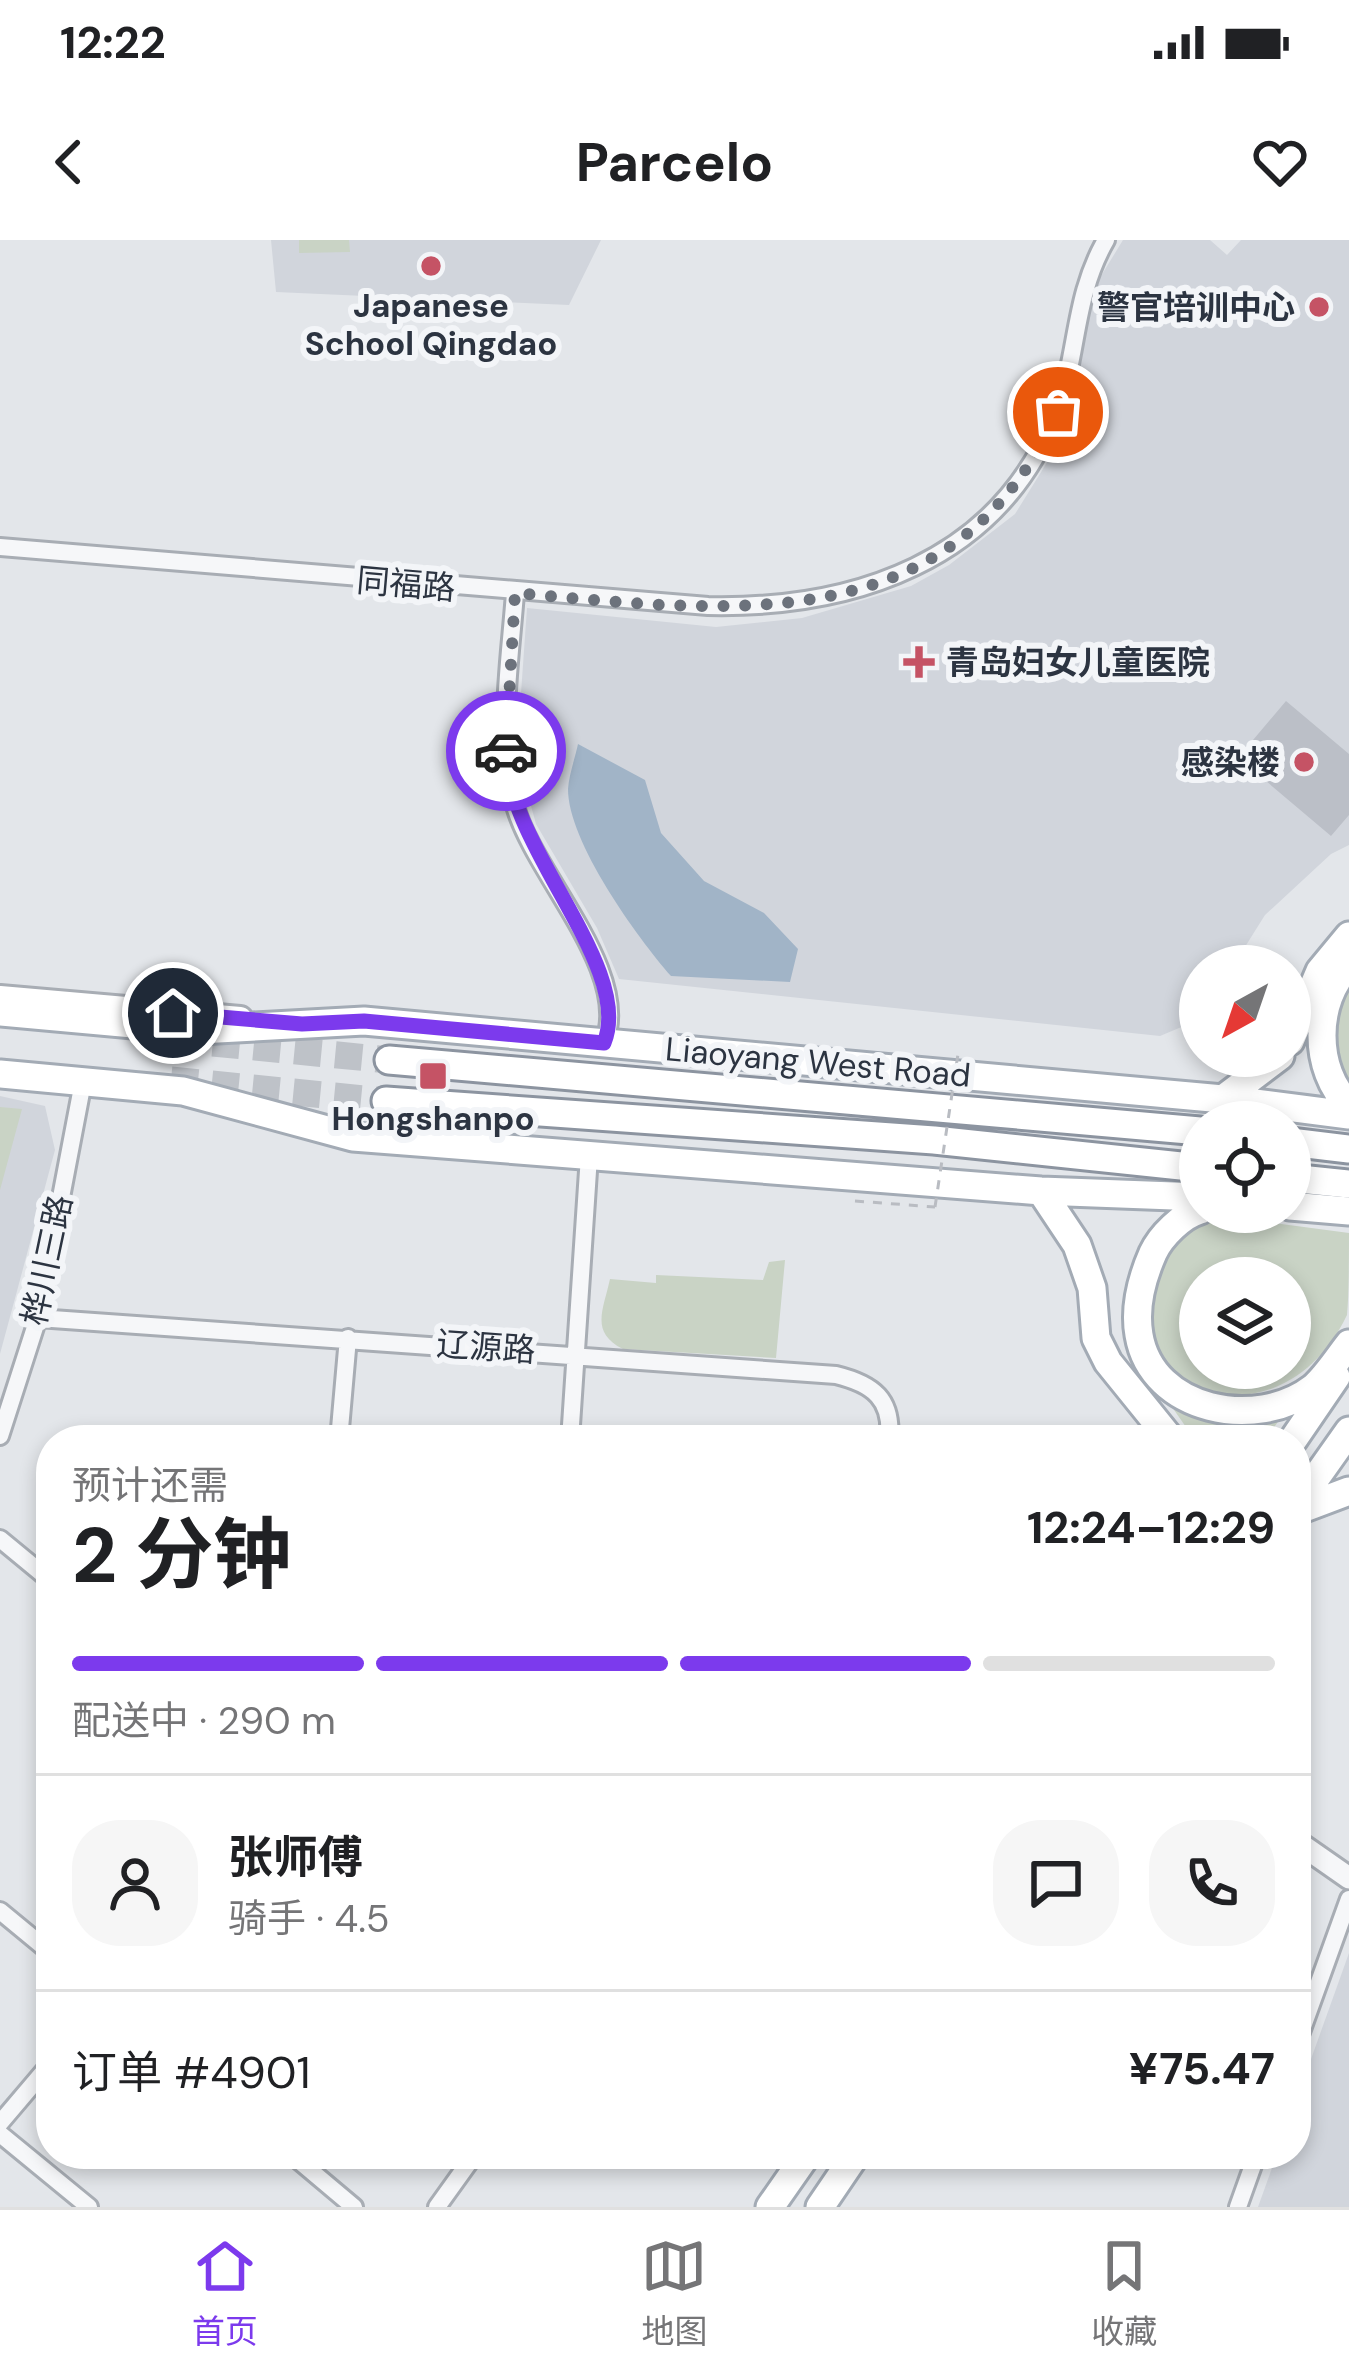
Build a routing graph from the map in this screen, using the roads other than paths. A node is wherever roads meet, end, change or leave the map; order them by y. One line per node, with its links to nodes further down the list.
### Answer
1 (1106, 240): 3 (street, 同福路)
2 (0, 548): 3 (street, 同福路)
3 (515, 593): 10 (street)
4 (1349, 936): 6 (main road)
5 (1349, 965): 17 (main road)
6 (1311, 992)
7 (0, 998): 9 (main road)
8 (0, 1012): 9 (main road, Liaoyang West Road)
9 (302, 1024): 10 (main road, Liaoyang West Road)
10 (604, 1043): 15 (main road, Liaoyang West Road)
11 (389, 1060): 19 (main road, Liaoyang West Road)
12 (0, 1074): 14 (main road)
13 (1252, 1077): 15 (main road)
14 (83, 1082): 22 (main road); 31 (street, 桦川三路)
15 (1223, 1099): 18 (main road, Liaoyang West Road)
16 (386, 1101): 23 (main road, Liaoyang West Road)
17 (1349, 1105)
18 (1349, 1115)
19 (1179, 1129)
20 (1311, 1145): 21 (main road)
21 (1349, 1150)
22 (590, 1156): 26 (main road); 34 (street)
23 (1179, 1166)
24 (1311, 1180): 25 (main road)
25 (1349, 1184)
26 (1041, 1191): 27 (main road); 39 (main road)
27 (1179, 1196)
28 (1311, 1208): 29 (main road)
29 (1349, 1211)
30 (1179, 1226): 33 (main road)
31 (38, 1318): 32 (street, 辽源路); 42 (street, 桦川三路)
32 (348, 1338): 34 (street, 辽源路); 36 (street)
33 (1349, 1344)
34 (578, 1353): 37 (street); 38 (street, 辽源路)
35 (1349, 1359): 40 (main road)
36 (340, 1425)
37 (571, 1425)
38 (887, 1425)
39 (1159, 1425)
40 (1303, 1425)
41 (1349, 1431): 43 (main road)
42 (0, 1436)
43 (1311, 1487)
44 (1349, 1491): 45 (main road)
45 (1311, 1504)
46 (0, 1539): 47 (street)
47 (36, 1568)
48 (1311, 1851): 49 (street)
49 (1349, 1878)
50 (1349, 1899): 53 (street)
51 (0, 1911): 52 (street)
52 (36, 1941)
53 (1311, 2004)
54 (36, 2081): 55 (street)
55 (0, 2123)
56 (0, 2134): 57 (street)
57 (36, 2164)
58 (43, 2169): 64 (street)
59 (309, 2169): 65 (street)
60 (464, 2169): 66 (street)
61 (797, 2169): 67 (main road)
62 (846, 2169): 68 (main road)
63 (1252, 2169): 69 (street)
64 (89, 2207)
65 (354, 2207)
66 (437, 2207)
67 (770, 2207)
68 (820, 2207)
69 (1238, 2207)

